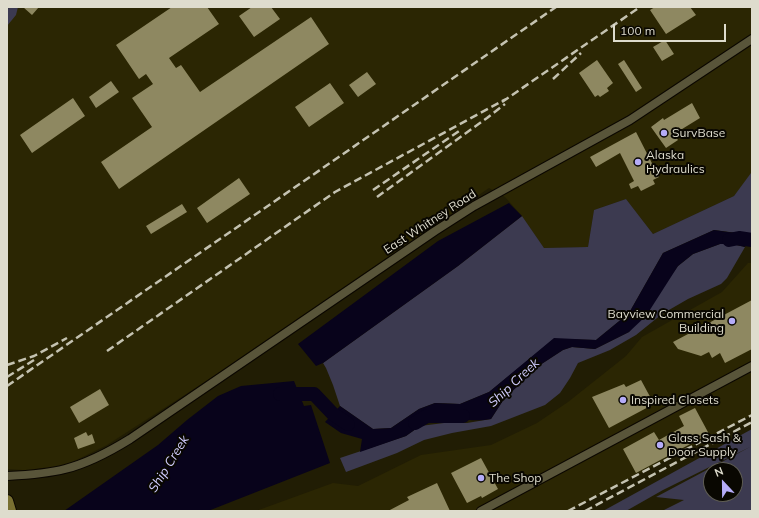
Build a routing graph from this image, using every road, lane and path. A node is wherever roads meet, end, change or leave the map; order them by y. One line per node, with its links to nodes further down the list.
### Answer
1 (752, 39): 3 (street, East Whitney Road)
2 (752, 366): 6 (street)
3 (7, 476)
4 (7, 501): 5 (main road)
5 (8, 510)
6 (480, 511)

